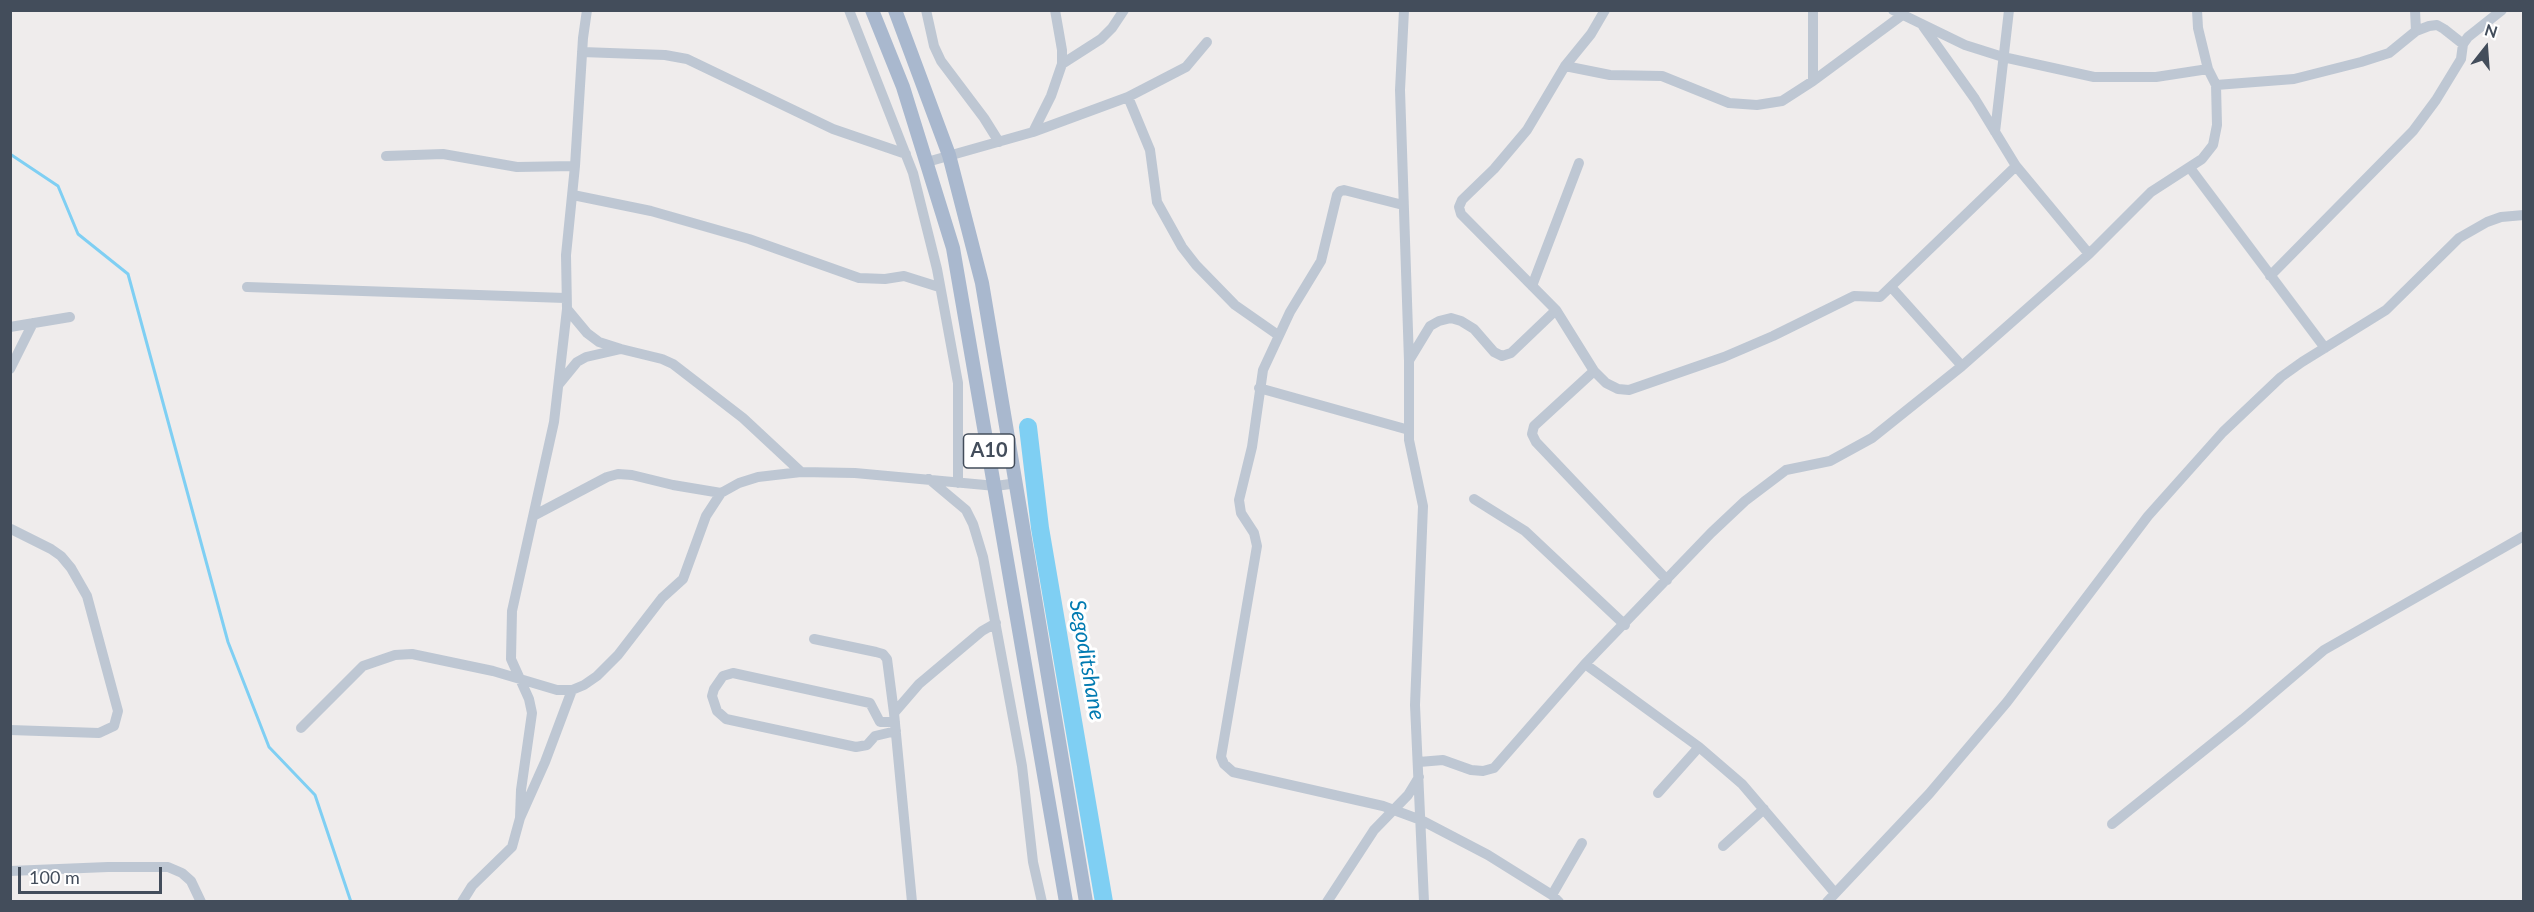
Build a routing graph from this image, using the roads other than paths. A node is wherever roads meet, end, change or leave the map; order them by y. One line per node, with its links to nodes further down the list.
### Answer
1 (587, 10): 20 (street)
2 (849, 10): 31 (street)
3 (872, 10): 34 (main road, A10)
4 (895, 10): 32 (main road, A10)
5 (926, 10): 30 (street)
6 (1054, 10): 22 (street)
7 (1404, 10): 40 (street)
8 (1605, 10): 23 (street)
9 (1813, 10): 25 (street)
10 (2009, 10): 21 (street)
11 (2197, 10): 24 (street)
12 (2415, 10): 17 (street)
13 (2502, 10): 19 (street)
14 (1122, 12): 22 (street)
15 (1897, 13): 16 (street); 25 (street)
16 (1921, 25): 21 (street); 29 (street)
17 (2416, 31): 19 (street); 26 (street)
18 (1207, 42): 27 (street)
19 (2463, 44): 43 (street)
20 (582, 52): 31 (street); 36 (street)
21 (2003, 57): 24 (street); 29 (street)
22 (1062, 64): 28 (street)
23 (1565, 66): 25 (street); 44 (street)
24 (2208, 69): 26 (street)
25 (1813, 81)
26 (2216, 85): 38 (street)
27 (1128, 97): 28 (street); 53 (street)
28 (1033, 132): 30 (street)
29 (1995, 132): 37 (street)
30 (999, 142): 32 (street)
31 (906, 154): 46 (street)
32 (949, 155): 34 (street); 62 (main road, A10)
33 (386, 156): 36 (street)
34 (927, 162): 63 (main road, A10)
35 (1579, 163): 44 (street)
36 (575, 166): 39 (street)
37 (2016, 166): 42 (street); 47 (street)
38 (2190, 168): 42 (street); 43 (street)
39 (573, 195): 46 (street); 48 (street)
40 (1403, 205): 53 (street); 56 (street)
41 (2523, 215): 54 (street)
42 (2089, 254): 57 (street)
43 (2270, 276): 54 (street)
44 (1532, 286): 49 (street)
45 (247, 287): 48 (street)
46 (939, 287): 67 (street)
47 (1892, 288): 57 (street); 59 (street)
48 (566, 304): 55 (street); 60 (street)
49 (1556, 310): 56 (street); 59 (street)
50 (70, 317): 51 (street)
51 (33, 323): 52 (street); 58 (street)
52 (10, 327)
53 (1278, 335): 61 (street)
54 (2325, 348): 97 (street)
55 (621, 349): 60 (street); 65 (street)
56 (1409, 361): 64 (street)
57 (1962, 366): 75 (street)
58 (10, 369)
59 (1594, 371): 75 (street)
60 (557, 386): 72 (street)
61 (1259, 388): 64 (street); 89 (street)
62 (1004, 406): 63 (main road); 68 (main road, A10)
63 (982, 410): 69 (main road, A10)
64 (1409, 430): 86 (street)
65 (801, 472): 66 (street); 70 (street)
66 (928, 479): 67 (street); 76 (street)
67 (958, 483): 69 (street)
68 (1017, 483): 69 (street); 104 (main road, A10)
69 (996, 486): 103 (main road, A10)
70 (721, 493): 72 (street); 81 (street)
71 (1474, 499): 77 (street)
72 (535, 515): 80 (street)
73 (11, 529): 84 (street)
74 (2523, 536): 93 (street)
75 (1667, 579): 77 (street)
76 (996, 623): 82 (street); 102 (street)
77 (1625, 625): 79 (street)
78 (814, 639): 82 (street)
79 (1585, 664): 85 (street); 86 (street)
80 (519, 680): 81 (street); 83 (street); 91 (street)
81 (572, 690): 91 (street)
82 (895, 722): 82 (street); 101 (street)
83 (302, 729)
84 (10, 730)
85 (1699, 747): 88 (street); 90 (street)
86 (1419, 762): 87 (street)
87 (1419, 777): 89 (street); 92 (street)
88 (1658, 793)
89 (1394, 809): 92 (street); 105 (street)
90 (1764, 809): 95 (street); 97 (street)
91 (520, 818): 100 (street)
92 (1421, 820): 98 (street); 106 (street)
93 (2112, 824)
94 (1582, 843): 98 (street)
95 (1723, 846)
96 (10, 871): 99 (street)
97 (1835, 893): 107 (street)
98 (1556, 898)
99 (201, 902)
100 (462, 902)
101 (912, 902)
102 (1042, 902)
103 (1066, 902)
104 (1086, 902)
105 (1327, 902)
106 (1424, 902)
107 (1827, 902)

